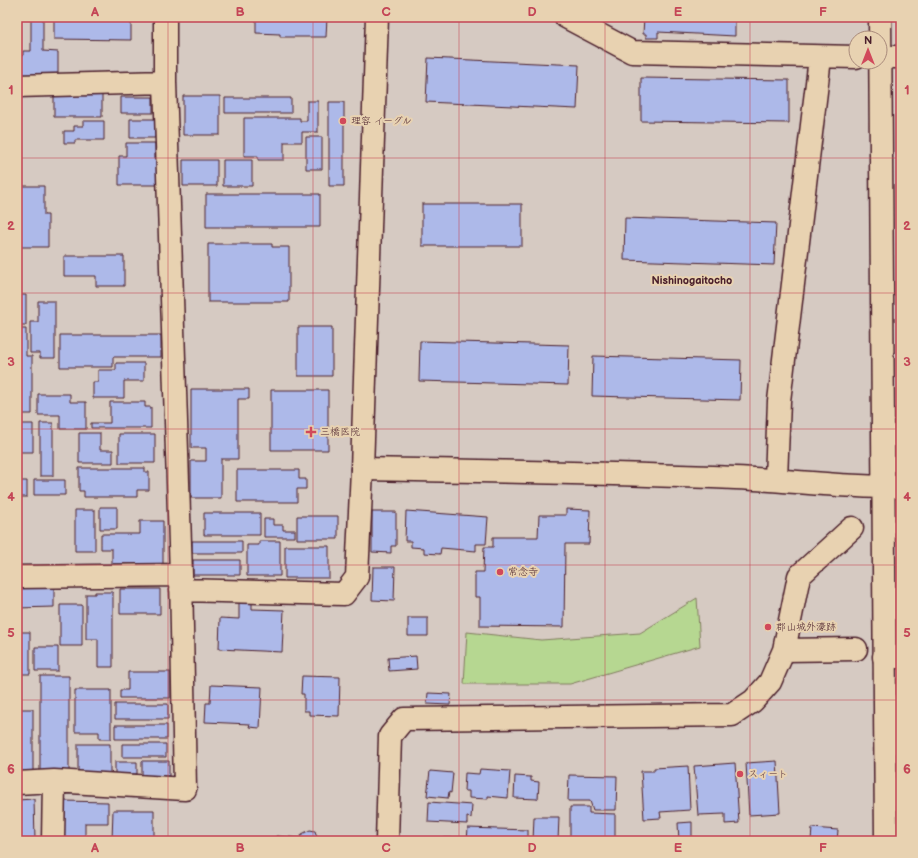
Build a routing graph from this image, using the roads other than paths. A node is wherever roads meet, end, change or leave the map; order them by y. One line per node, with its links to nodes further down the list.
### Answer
1 (165, 17): 9 (street)
2 (377, 17): 11 (street)
3 (566, 17): 7 (street)
4 (880, 17): 5 (street)
5 (882, 30)
6 (848, 57): 7 (street)
7 (820, 58): 12 (street)
8 (887, 70): 13 (street)
9 (165, 82): 10 (street); 16 (street)
10 (17, 86)
11 (362, 469): 12 (street); 16 (street)
12 (776, 480): 13 (street)
13 (892, 487): 19 (street)
14 (852, 528): 18 (street)
15 (17, 577): 16 (street)
16 (181, 582): 20 (street)
17 (856, 649): 18 (street)
18 (784, 650): 23 (street)
19 (893, 657): 24 (street)
20 (54, 781): 21 (street); 22 (street)
21 (17, 783)
22 (53, 841)
23 (387, 841)
24 (886, 841)

